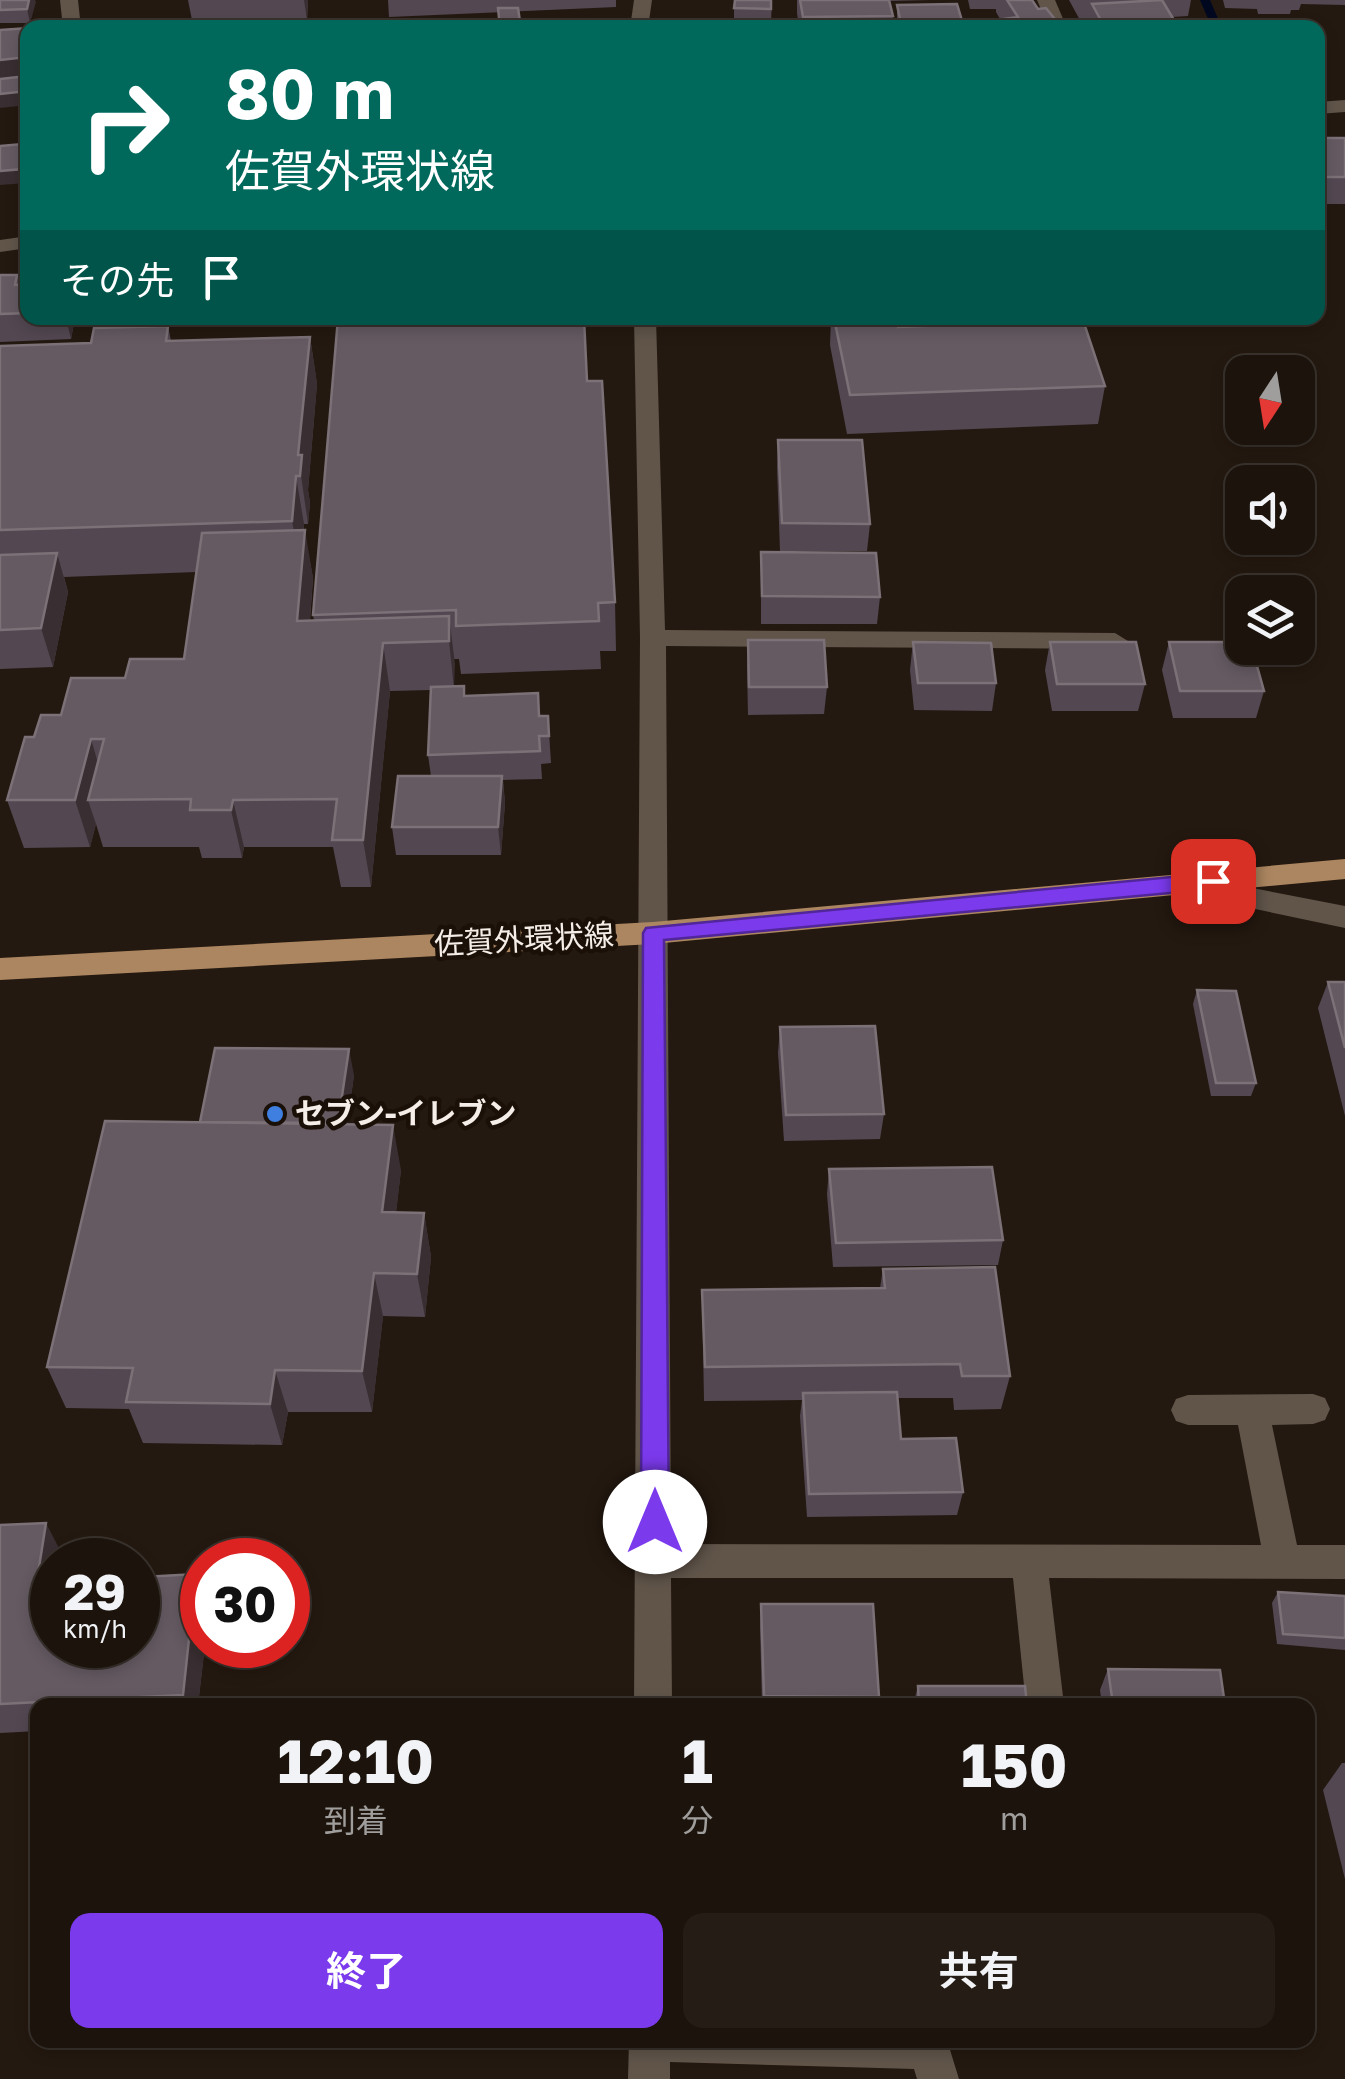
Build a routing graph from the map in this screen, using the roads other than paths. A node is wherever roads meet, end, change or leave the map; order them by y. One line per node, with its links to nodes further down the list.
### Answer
1 (644, 325): 2 (street)
2 (653, 638): 3 (street); 7 (street)
3 (1115, 640)
4 (1345, 869): 5 (main road, 佐賀外環状線)
5 (1180, 884): 6 (street); 7 (main road, 佐賀外環状線)
6 (1345, 917)
7 (654, 933): 8 (main road, 佐賀外環状線); 12 (street)
8 (0, 969)
9 (1188, 1410): 10 (street)
10 (1252, 1410): 11 (street); 14 (street)
11 (1313, 1410)
12 (655, 1561): 13 (street); 16 (street)
13 (1028, 1562): 14 (street); 17 (street)
14 (1282, 1562): 15 (street)
15 (1345, 1562)
16 (653, 1698)
17 (1044, 1698)
18 (650, 2048): 20 (street)
19 (929, 2048): 21 (street)
20 (649, 2079)
21 (938, 2079)

